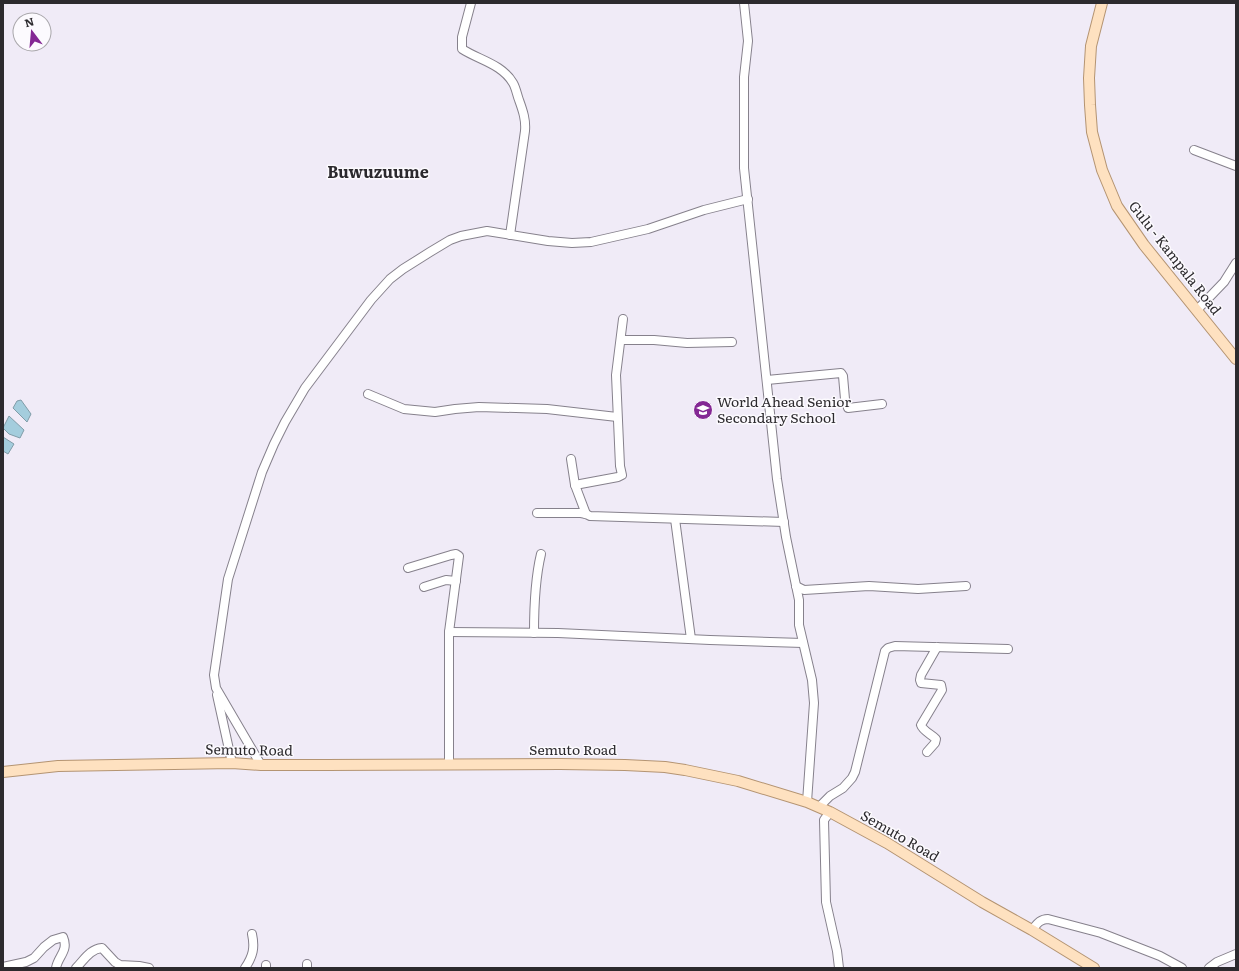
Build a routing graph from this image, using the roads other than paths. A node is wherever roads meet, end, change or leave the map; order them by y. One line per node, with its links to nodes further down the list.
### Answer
1 (471, 3): 7 (street)
2 (744, 3): 6 (street)
3 (1102, 3): 9 (main road, Gulu - Kampala Road)
4 (1194, 150): 5 (street)
5 (1236, 166)
6 (748, 199): 7 (street); 14 (street)
7 (510, 235): 36 (street)
8 (1236, 263): 9 (street)
9 (1197, 310): 13 (main road, Gulu - Kampala Road)
10 (623, 319): 11 (street)
11 (621, 340): 12 (street); 17 (street)
12 (732, 342)
13 (1236, 359)
14 (767, 380): 16 (street); 23 (street)
15 (368, 394): 17 (street)
16 (882, 404)
17 (618, 417): 19 (street)
18 (571, 459): 19 (street)
19 (575, 484): 21 (street)
20 (537, 514): 21 (street)
21 (586, 514): 22 (street)
22 (675, 519): 23 (street); 32 (street)
23 (784, 522): 27 (street)
24 (541, 554): 31 (street)
25 (408, 568): 26 (street)
26 (456, 580): 29 (street); 30 (street)
27 (796, 586): 28 (street); 33 (street)
28 (966, 586)
29 (424, 587)
30 (449, 632): 31 (street); 39 (street)
31 (534, 633): 32 (street)
32 (691, 639): 33 (street)
33 (803, 643): 42 (street)
34 (937, 647): 35 (street); 37 (street); 43 (street)
35 (1008, 649)
36 (216, 688): 38 (street); 40 (street)
37 (927, 752)
38 (232, 763): 40 (main road, Semuto Road); 41 (main road, Semuto Road)
39 (449, 764): 40 (main road, Semuto Road); 42 (main road, Semuto Road)
40 (261, 765)
41 (3, 772)
42 (807, 802): 43 (main road, Semuto Road)
43 (819, 807): 44 (main road, Semuto Road)
44 (830, 812): 45 (main road, Semuto Road); 53 (street)
45 (1032, 930): 54 (main road, Semuto Road); 55 (street)
46 (252, 934): 52 (street)
47 (1236, 954): 56 (street)
48 (3, 967): 49 (street)
49 (56, 968)
50 (76, 968): 51 (street)
51 (149, 968)
52 (245, 968)
53 (839, 968)
54 (1094, 968)
55 (1182, 968)
56 (1209, 968)

